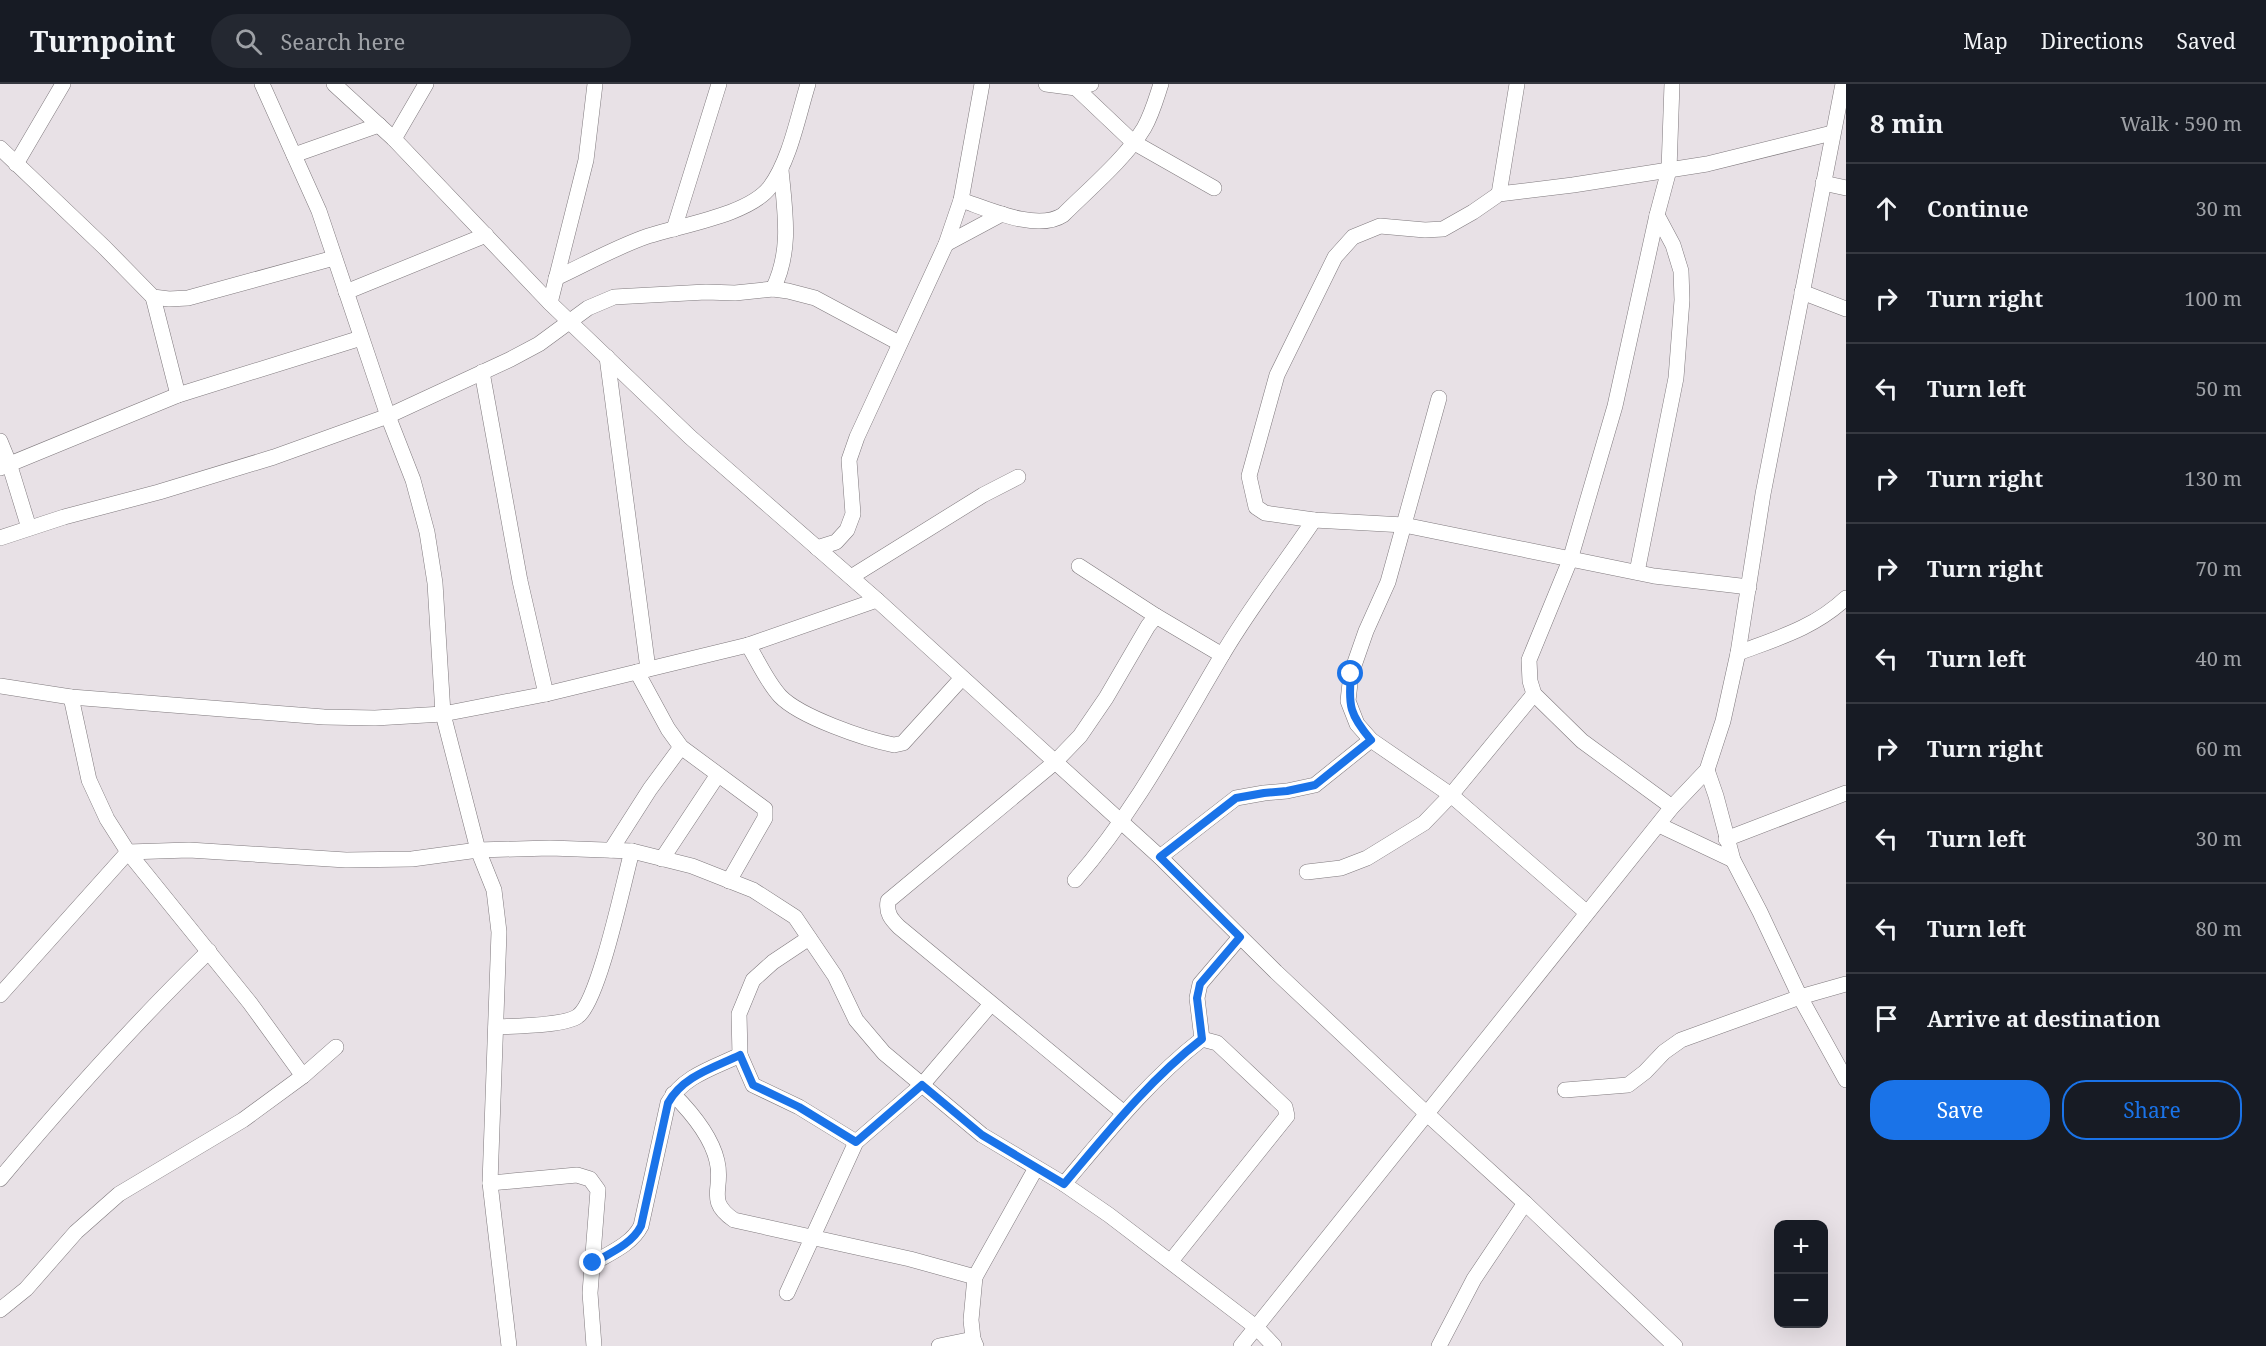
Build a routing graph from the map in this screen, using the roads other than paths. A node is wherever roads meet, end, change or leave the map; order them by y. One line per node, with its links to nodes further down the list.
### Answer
1 (63, 84): 22 (street)
2 (262, 84): 21 (street)
3 (334, 84): 16 (street)
4 (426, 84): 18 (street)
5 (595, 84): 36 (street)
6 (719, 84): 32 (street)
7 (808, 84): 24 (street)
8 (982, 84): 29 (street)
9 (1047, 84): 15 (street)
10 (1091, 84): 15 (street)
11 (1161, 84): 19 (street)
12 (1517, 84): 28 (street)
13 (1672, 84): 23 (street)
14 (1842, 84): 17 (street)
15 (1076, 88): 19 (street)
16 (378, 125): 18 (street); 21 (street)
17 (1832, 133): 23 (street); 25 (street)
18 (394, 139): 33 (street)
19 (1133, 142): 26 (street); 30 (street)
20 (0, 148): 22 (street)
21 (294, 155): 35 (street)
22 (16, 164): 40 (street)
23 (1669, 170): 28 (street); 31 (street)
24 (781, 171): 32 (street); 37 (street)
25 (1822, 183): 27 (street); 39 (street)
26 (1214, 188)
27 (1846, 188)
28 (1499, 194): 54 (street)
29 (961, 200): 30 (street); 34 (street)
30 (1002, 214): 34 (street)
31 (1657, 214): 59 (street); 61 (street)
32 (674, 229): 36 (street)
33 (486, 235): 38 (street); 41 (street)
34 (946, 244): 45 (street)
35 (334, 258): 38 (street); 40 (street)
36 (556, 278): 41 (street)
37 (773, 289): 43 (street); 45 (street)
38 (346, 291): 44 (street)
39 (1802, 292): 42 (street); 63 (street)
40 (153, 297): 48 (street)
41 (550, 303): 43 (street)
42 (1846, 309)
43 (570, 321): 46 (street); 47 (street)
44 (361, 338): 48 (street); 50 (street)
45 (899, 343): 58 (street)
46 (607, 357): 58 (street); 70 (street)
47 (482, 372): 50 (street); 73 (street)
48 (178, 395): 52 (street)
49 (1439, 398): 55 (street)
50 (388, 416): 56 (street); 76 (street)
51 (0, 441): 52 (street)
52 (5, 466): 56 (street)
53 (1018, 477): 62 (street)
54 (1314, 520): 55 (street); 69 (street)
55 (1404, 525): 59 (street); 77 (street)
56 (29, 528): 57 (street)
57 (0, 538)
58 (817, 548): 62 (street)
59 (1570, 560): 61 (street); 74 (street)
60 (1079, 566): 66 (street)
61 (1637, 572): 63 (street)
62 (851, 577): 65 (street)
63 (1749, 587): 68 (street)
64 (1846, 598): 68 (street)
65 (877, 600): 67 (street); 71 (street)
66 (1156, 616): 69 (street); 79 (street)
67 (748, 645): 70 (street); 71 (street)
68 (1738, 653): 80 (street)
69 (1222, 655): 85 (street)
70 (642, 671): 73 (street); 78 (street)
71 (962, 678): 79 (street)
72 (0, 686): 75 (street)
73 (546, 694): 76 (street)
74 (1534, 694): 83 (street); 84 (street)
75 (71, 697): 76 (street); 91 (street)
76 (444, 714): 88 (street)
77 (1371, 740): 83 (street); 92 (street)
78 (681, 747): 81 (street); 89 (street)
79 (1054, 763): 85 (street); 105 (street)
80 (1707, 770): 84 (street); 87 (street)
81 (717, 776): 93 (street); 97 (street)
82 (1846, 793): 87 (street)
83 (1451, 795): 95 (street); 98 (street)
84 (1672, 807): 86 (street)
85 (1121, 821): 92 (street); 96 (street)
86 (1659, 825): 94 (street); 98 (street)
87 (1726, 839): 94 (street)
88 (478, 850): 89 (street); 91 (street); 106 (street)
89 (611, 850): 90 (street)
90 (632, 850): 93 (street); 106 (street)
91 (128, 852): 101 (street); 103 (street)
92 (1160, 857): 99 (street)
93 (662, 859): 97 (street)
94 (1733, 860): 104 (street)
95 (1307, 872)
96 (1075, 879)
97 (729, 881): 100 (street)
98 (1586, 912): 116 (street)
99 (1240, 937): 107 (street); 116 (street)
100 (809, 938): 109 (street); 112 (street)
101 (209, 951): 110 (street); 119 (street)
102 (1846, 984): 104 (street)
103 (0, 995)
104 (1800, 997): 111 (street); 113 (street)
105 (991, 1004): 112 (street); 115 (street)
106 (496, 1027): 120 (street)
107 (1202, 1039): 115 (street); 124 (street)
108 (336, 1047): 110 (street)
109 (740, 1055): 114 (street); 117 (street)
110 (303, 1076): 128 (street)
111 (1846, 1080)
112 (922, 1085): 117 (street); 118 (street)
113 (1565, 1090)
114 (673, 1094): 123 (street); 125 (street)
115 (1124, 1113): 121 (street)
116 (1426, 1113): 122 (street); 129 (street)
117 (856, 1142): 123 (street)
118 (1036, 1168): 121 (street); 126 (street)
119 (0, 1179)
120 (490, 1183): 125 (street); 131 (street)
121 (1064, 1184): 124 (street)
122 (1525, 1203): 136 (street); 137 (street)
123 (811, 1239): 126 (street); 127 (street)
124 (1171, 1261): 129 (street)
125 (593, 1263): 132 (street)
126 (975, 1277): 130 (street)
127 (787, 1293)
128 (0, 1310)
129 (1257, 1328): 134 (street); 135 (street)
130 (975, 1343): 133 (street)
131 (509, 1346)
132 (594, 1346)
133 (939, 1346)
134 (1241, 1346)
135 (1274, 1346)
136 (1439, 1346)
137 (1675, 1346)

